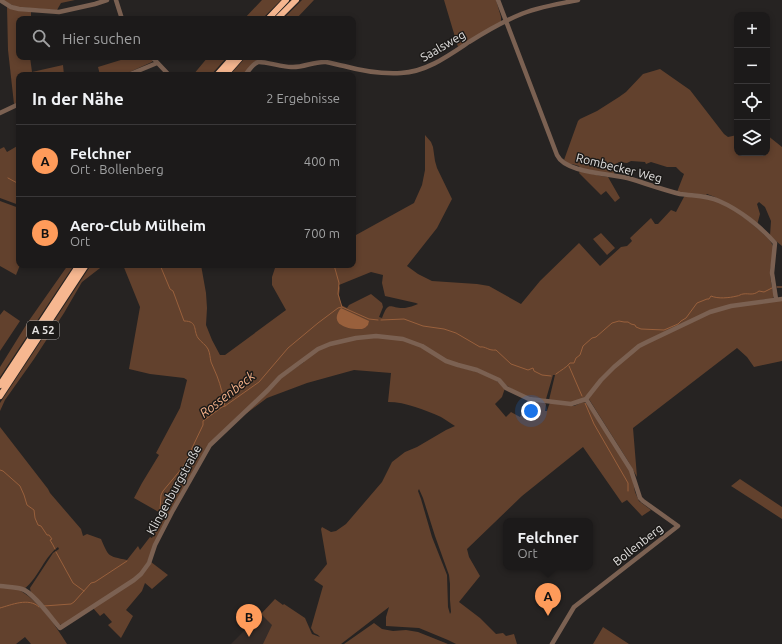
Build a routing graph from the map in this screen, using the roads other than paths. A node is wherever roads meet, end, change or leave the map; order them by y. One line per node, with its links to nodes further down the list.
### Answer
1 (0, 0): 2 (street)
2 (107, 0)
3 (116, 0): 8 (street)
4 (286, 0): 9 (highway)
5 (296, 0): 10 (highway)
6 (498, 0): 11 (street, Rombecker Weg)
7 (578, 0): 11 (street, Saalsweg)
8 (121, 16)
9 (271, 16)
10 (280, 16)
11 (505, 22): 19 (street, Saalsweg); 25 (street, Rombecker Weg)
12 (230, 60): 17 (highway)
13 (238, 60): 18 (highway)
14 (156, 62): 15 (street); 16 (street)
15 (134, 72)
16 (166, 72)
17 (220, 72)
18 (228, 72)
19 (247, 72)
20 (16, 105): 21 (street)
21 (0, 113)
22 (77, 268): 26 (highway, A 52)
23 (84, 268): 27 (highway, A 52)
24 (782, 298): 25 (street)
25 (776, 300): 28 (street)
26 (0, 385)
27 (0, 396)
28 (586, 399): 29 (street, Klingenburgstraße); 30 (street, Bollenberg)
29 (0, 586)
30 (552, 644)

